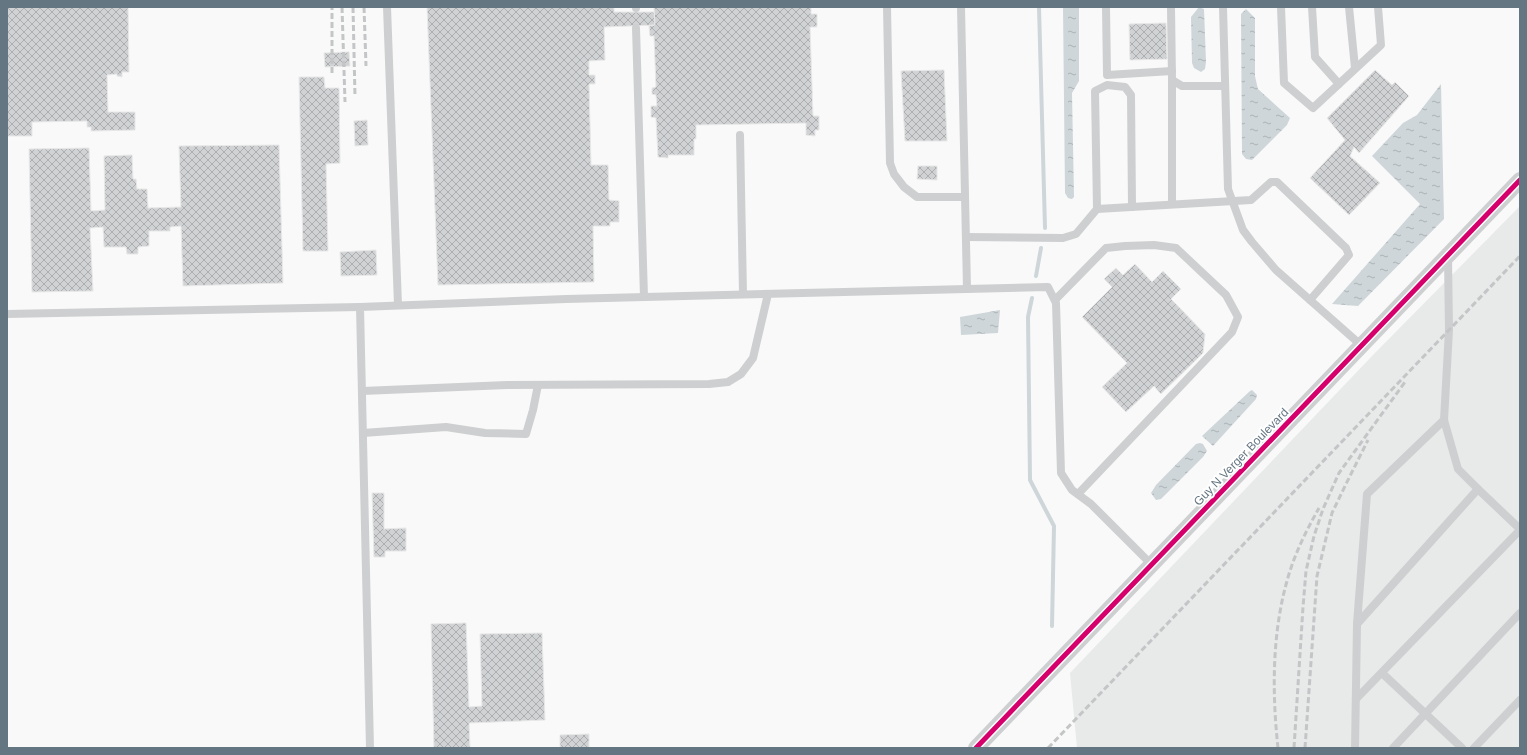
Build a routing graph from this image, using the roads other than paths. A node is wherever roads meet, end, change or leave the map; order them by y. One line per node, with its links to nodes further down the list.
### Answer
1 (387, 7): 31 (lane)
2 (887, 7): 18 (lane)
3 (961, 7): 18 (lane)
4 (1106, 7): 13 (lane)
5 (1171, 7): 13 (lane)
6 (1223, 7): 15 (lane)
7 (1281, 7): 14 (lane)
8 (1312, 7): 14 (lane)
9 (1349, 7): 12 (lane)
10 (1378, 7): 12 (lane)
11 (636, 28): 28 (lane)
12 (1355, 68): 14 (lane)
13 (1172, 75): 15 (lane); 20 (lane)
14 (1339, 84)
15 (1225, 86): 19 (lane)
16 (740, 135): 26 (lane)
17 (1520, 180): 24 (street, Guy N Verger Boulevard)
18 (965, 197): 23 (lane)
19 (1232, 201): 20 (lane); 30 (lane); 30 (lane)
20 (1172, 204): 21 (lane)
21 (1132, 207): 22 (lane); 22 (lane)
22 (1097, 209): 23 (lane)
23 (966, 237): 25 (lane)
24 (1448, 256): 34 (street, Guy N Verger Boulevard); 37 (lane)
25 (967, 289): 27 (lane); 29 (lane)
26 (743, 294): 27 (lane); 28 (lane)
27 (768, 294): 35 (lane)
28 (644, 297): 31 (lane)
29 (1055, 300): 40 (lane); 40 (lane)
30 (1310, 300): 34 (lane)
31 (398, 305): 32 (lane)
32 (360, 307): 33 (lane); 36 (lane)
33 (7, 314)
34 (1362, 346): 42 (street, Guy N Verger Boulevard)
35 (538, 385): 36 (lane); 38 (lane)
36 (362, 391): 38 (lane)
37 (1444, 420): 39 (lane); 44 (lane)
38 (363, 433): 49 (lane)
39 (1478, 489): 41 (lane); 44 (lane)
40 (1078, 494): 42 (lane)
41 (1520, 529): 45 (lane)
42 (1152, 565): 50 (street, Guy N Verger Boulevard)
43 (1520, 613): 48 (lane)
44 (1357, 624): 46 (lane)
45 (1382, 673): 46 (lane); 48 (lane)
46 (1356, 699): 51 (lane)
47 (1520, 700): 54 (lane)
48 (1426, 714): 52 (lane); 53 (lane)
49 (370, 748)
50 (976, 748)
51 (1355, 748)
52 (1393, 748)
53 (1462, 748)
54 (1474, 748)

